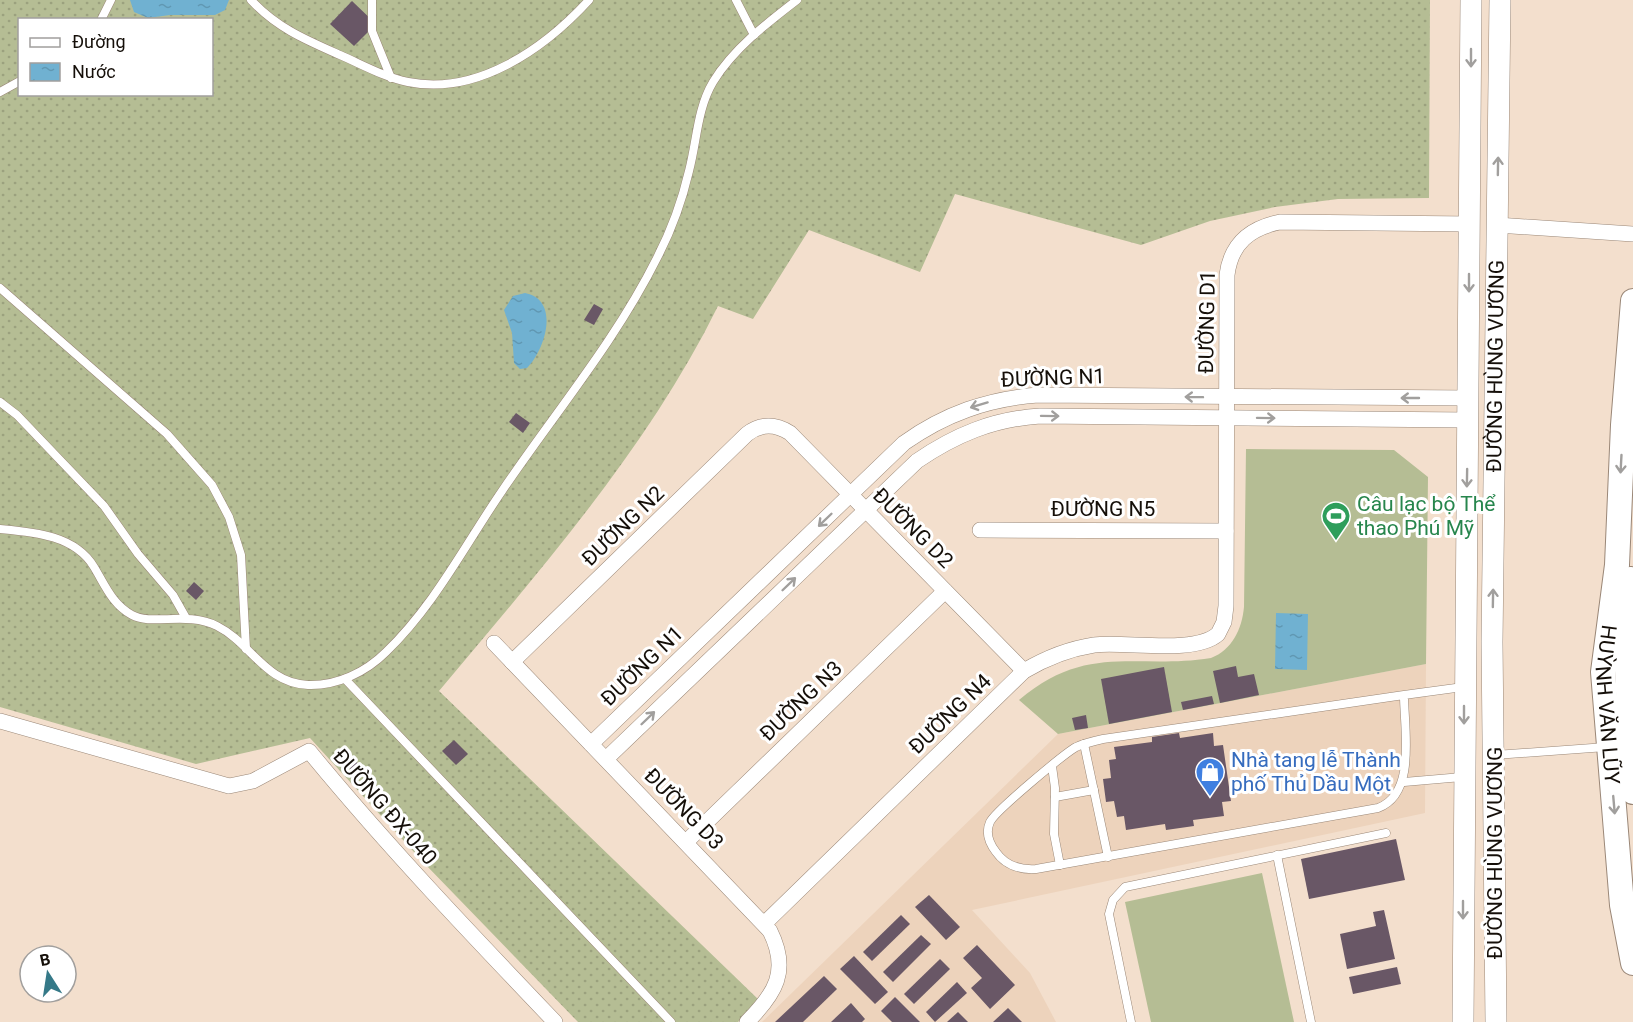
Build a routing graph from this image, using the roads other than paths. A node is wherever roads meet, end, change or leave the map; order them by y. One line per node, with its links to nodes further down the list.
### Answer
1 (111, 0): 9 (lane)
2 (251, 0): 11 (lane)
3 (372, 0): 11 (lane)
4 (589, 0): 11 (lane)
5 (736, 0): 10 (lane)
6 (797, 0): 10 (lane)
7 (1471, 0): 14 (main road, ĐƯỜNG HÙNG VƯƠNG, one-way to 14)
8 (1500, 0): 15 (main road, ĐƯỜNG HÙNG VƯƠNG, one-way to 8)
9 (102, 18)
10 (754, 35): 38 (lane)
11 (391, 78)
12 (18, 82): 13 (lane)
13 (0, 92)
14 (1470, 224): 15 (main road); 19 (street, ĐƯỜNG D1); 20 (main road, ĐƯỜNG HÙNG VƯƠNG, one-way to 20)
15 (1497, 225): 16 (street); 46 (main road, ĐƯỜNG HÙNG VƯƠNG, one-way to 15)
16 (1633, 234)
17 (0, 288): 35 (lane)
18 (1633, 301): 44 (main road, HUỲNH VĂN LŨY, one-way to 44)
19 (1226, 397): 20 (street, ĐƯỜNG N1, one-way to 19); 22 (street, ĐƯỜNG D1); 25 (street, ĐƯỜNG N1, one-way to 25)
20 (1468, 398): 23 (main road, ĐƯỜNG HÙNG VƯƠNG)
21 (0, 402): 32 (lane)
22 (1226, 418): 23 (street, ĐƯỜNG N1, one-way to 23); 26 (street, ĐƯỜNG N1, one-way to 22); 29 (street, ĐƯỜNG D1)
23 (1468, 420): 39 (main road, ĐƯỜNG HÙNG VƯƠNG, one-way to 39)
24 (766, 426): 25 (street, ĐƯỜNG D2); 36 (street, ĐƯỜNG N2)
25 (850, 495): 26 (street, ĐƯỜNG D2); 42 (street, ĐƯỜNG N1, one-way to 42)
26 (866, 510): 31 (street, ĐƯỜNG D2); 45 (street, ĐƯỜNG N1, one-way to 26)
27 (0, 529): 32 (lane)
28 (980, 530): 29 (street, ĐƯỜNG N5)
29 (1226, 531): 33 (street, ĐƯỜNG D1)
30 (1633, 545): 51 (main road, HUỲNH VĂN LŨY)
31 (945, 591): 37 (street, ĐƯỜNG D2); 54 (street, ĐƯỜNG N3)
32 (186, 618): 35 (lane)
33 (1213, 638): 37 (street, ĐƯỜNG N4)
34 (494, 643): 36 (street, ĐƯỜNG D3)
35 (246, 649): 38 (lane)
36 (512, 662): 42 (street, ĐƯỜNG D3)
37 (1024, 671): 59 (street, ĐƯỜNG N4)
38 (345, 679): 62 (lane)
39 (1464, 687): 40 (lane); 48 (main road, ĐƯỜNG HÙNG VƯƠNG, one-way to 48)
40 (1404, 695): 43 (lane); 49 (lane)
41 (0, 722): 61 (street, ĐƯỜNG ĐX-040)
42 (591, 744): 45 (street, ĐƯỜNG D3)
43 (1084, 744): 47 (lane); 50 (lane)
44 (1609, 747): 46 (lane); 58 (main road, HUỲNH VĂN LŨY, one-way to 58)
45 (606, 759): 54 (street, ĐƯỜNG D3)
46 (1494, 765): 48 (main road); 67 (main road, ĐƯỜNG HÙNG VƯƠNG)
47 (1052, 766): 52 (lane); 57 (lane)
48 (1464, 777): 49 (lane); 66 (main road, ĐƯỜNG HÙNG VƯƠNG, one-way to 66)
49 (1404, 782): 56 (lane)
50 (1094, 790): 52 (lane); 56 (lane)
51 (1633, 792)
52 (1055, 797): 57 (lane)
53 (1386, 833): 55 (lane)
54 (687, 842): 59 (street, ĐƯỜNG D3)
55 (1277, 855): 64 (lane); 65 (lane)
56 (1107, 857): 57 (lane)
57 (1060, 865)
58 (1629, 920): 60 (main road, HUỲNH VĂN LŨY)
59 (765, 923): 63 (street, ĐƯỜNG D3)
60 (1633, 963)
61 (555, 1022)
62 (671, 1022)
63 (747, 1022)
64 (1131, 1022)
65 (1311, 1022)
66 (1463, 1022)
67 (1496, 1022)

